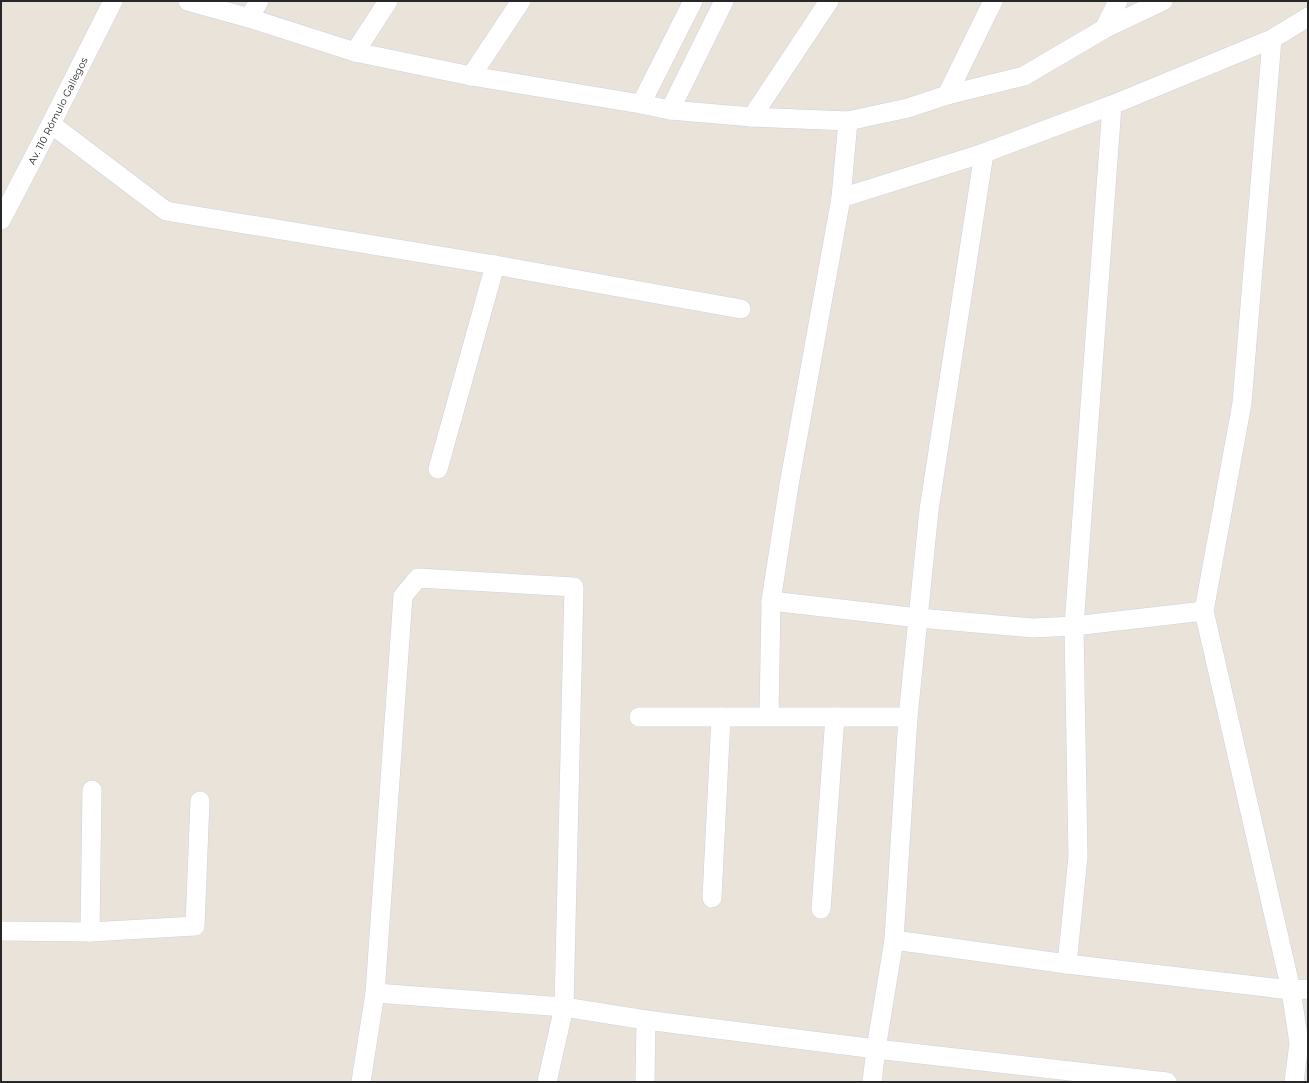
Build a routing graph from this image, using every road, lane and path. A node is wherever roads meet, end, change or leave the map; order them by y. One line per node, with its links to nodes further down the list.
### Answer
1 (113, 1): 24 (street, Av. 110 Rómulo Gallegos)
2 (188, 1): 13 (street)
3 (259, 1): 13 (street)
4 (388, 1): 16 (street)
5 (521, 1): 17 (street)
6 (693, 1): 19 (street)
7 (724, 1): 21 (street)
8 (829, 1): 22 (street)
9 (993, 1): 18 (street)
10 (1118, 1): 14 (street)
11 (1163, 1): 14 (street)
12 (1308, 17): 15 (street)
13 (249, 18): 16 (street)
14 (1104, 29): 18 (street)
15 (1272, 39): 20 (street); 32 (street)
16 (355, 52): 17 (street)
17 (471, 76): 19 (street)
18 (947, 95): 23 (street)
19 (641, 104): 21 (street)
20 (1112, 105): 25 (street); 34 (street)
21 (670, 110): 22 (street)
22 (752, 117): 23 (street)
23 (848, 121): 26 (street)
24 (51, 124): 27 (street, Av. 110 Rómulo Gallegos); 28 (street)
25 (984, 153): 26 (street); 33 (street)
26 (841, 198): 31 (street)
27 (1, 220)
28 (494, 265): 29 (street); 30 (street)
29 (741, 309)
30 (438, 469)
31 (770, 601): 33 (street); 35 (street)
32 (1204, 611): 34 (street); 48 (street)
33 (919, 618): 34 (street); 39 (street)
34 (1074, 626): 47 (street)
35 (769, 716): 37 (street); 38 (street)
36 (639, 717): 37 (street)
37 (721, 717): 42 (street)
38 (835, 717): 39 (street); 43 (street)
39 (908, 718): 46 (street)
40 (92, 790): 45 (street)
41 (200, 801): 45 (street)
42 (712, 898)
43 (821, 909)
44 (1, 931): 45 (street)
45 (90, 932)
46 (894, 940): 47 (street); 52 (street)
47 (1067, 964): 48 (street)
48 (1300, 989): 58 (street)
49 (375, 993): 50 (street); 50 (street); 53 (street)
50 (564, 1007): 51 (street); 54 (street)
51 (646, 1020): 52 (street); 55 (street)
52 (876, 1049): 56 (street); 57 (street)
53 (361, 1082)
54 (547, 1082)
55 (645, 1082)
56 (872, 1082)
57 (1167, 1082)
58 (1294, 1082)

